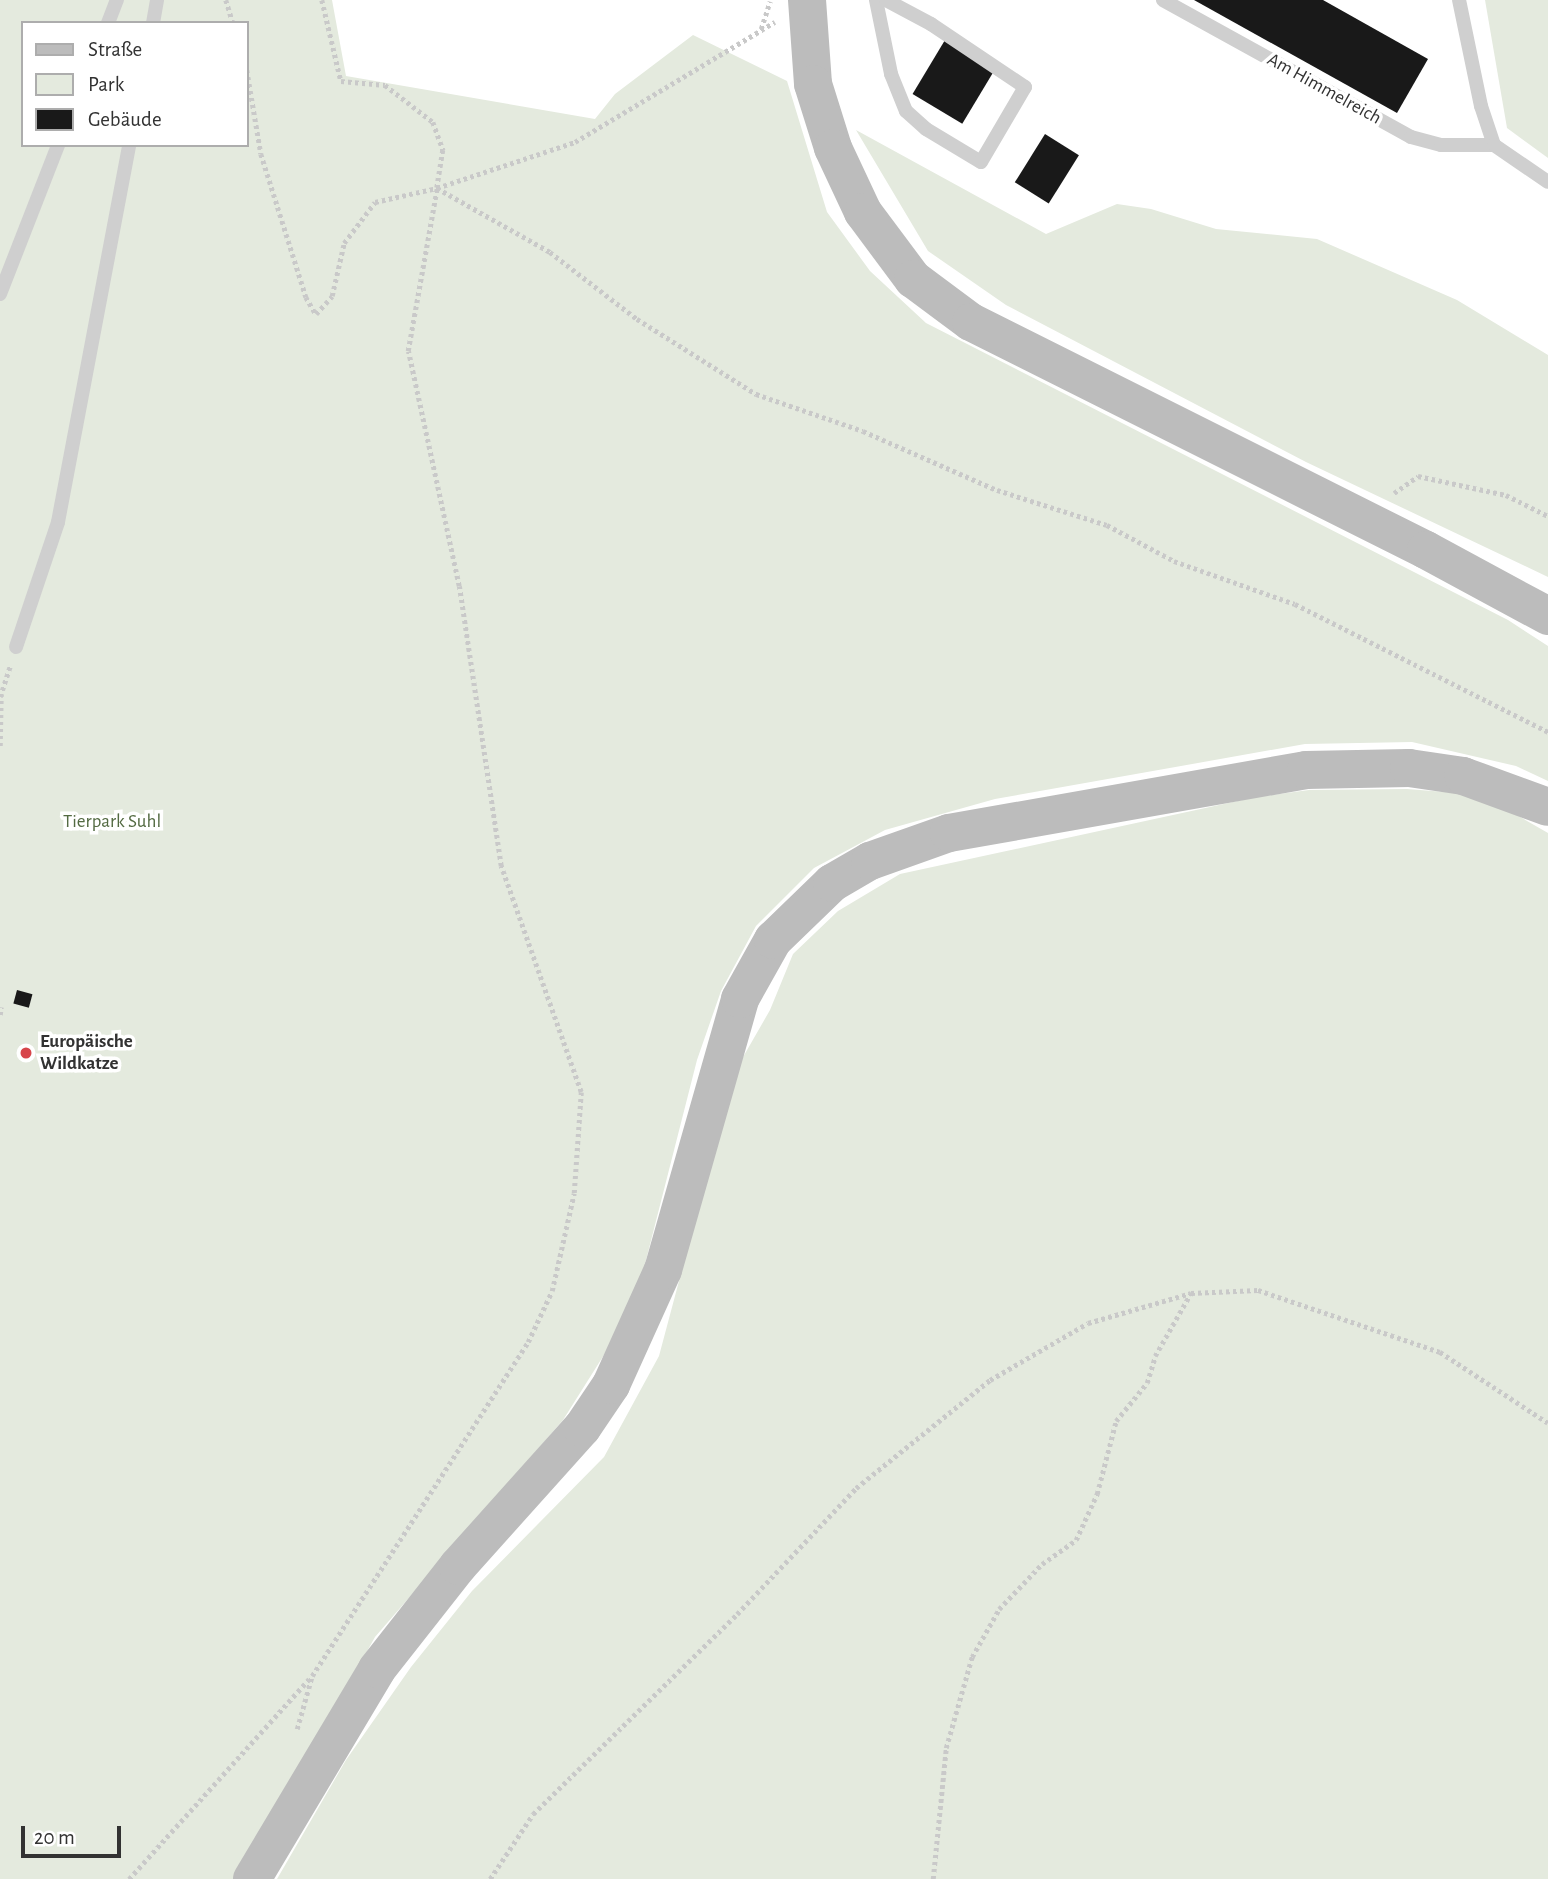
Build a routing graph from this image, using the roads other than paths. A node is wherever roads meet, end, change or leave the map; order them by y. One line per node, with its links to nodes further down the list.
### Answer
1 (117, 0): 8 (lane)
2 (157, 0): 9 (lane)
3 (876, 0): 4 (lane)
4 (886, 0)
5 (1163, 0): 10 (lane, Am Himmelreich)
6 (1459, 0): 10 (lane)
7 (794, 1): 15 (main road)
8 (109, 21)
9 (153, 21)
10 (1494, 145): 13 (lane)
11 (57, 147): 14 (lane)
12 (129, 147): 16 (lane)
13 (1548, 182)
14 (0, 294)
15 (1548, 616)
16 (16, 646)
17 (1548, 807): 18 (main road)
18 (252, 1879)

